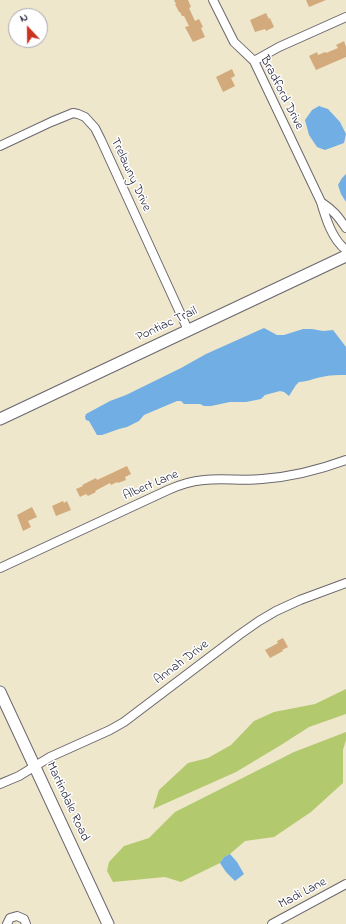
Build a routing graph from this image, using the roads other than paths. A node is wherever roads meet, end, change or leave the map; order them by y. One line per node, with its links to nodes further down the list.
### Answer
1 (213, 0): 3 (street, Bradford Drive)
2 (346, 17): 3 (street)
3 (254, 61): 5 (street, Bradford Drive)
4 (0, 146): 9 (street, Trelawny Drive)
5 (321, 202): 6 (street, Bradford Drive); 7 (street, Bradford Drive)
6 (346, 228)
7 (346, 250)
8 (346, 256): 9 (main road, Pontiac Trail)
9 (188, 330): 10 (main road, Pontiac Trail)
10 (0, 419)
11 (346, 460): 12 (street, Albert Lane)
12 (0, 568)
13 (346, 583): 15 (street, Annah Drive)
14 (0, 692): 15 (main road, Martindale Road)
15 (35, 766): 16 (street, Annah Drive); 20 (main road, Martindale Road)
16 (0, 784)
17 (346, 884): 21 (street, Madi Lane)
18 (7, 924): 19 (street)
19 (26, 924)
20 (108, 924)
21 (272, 924)

